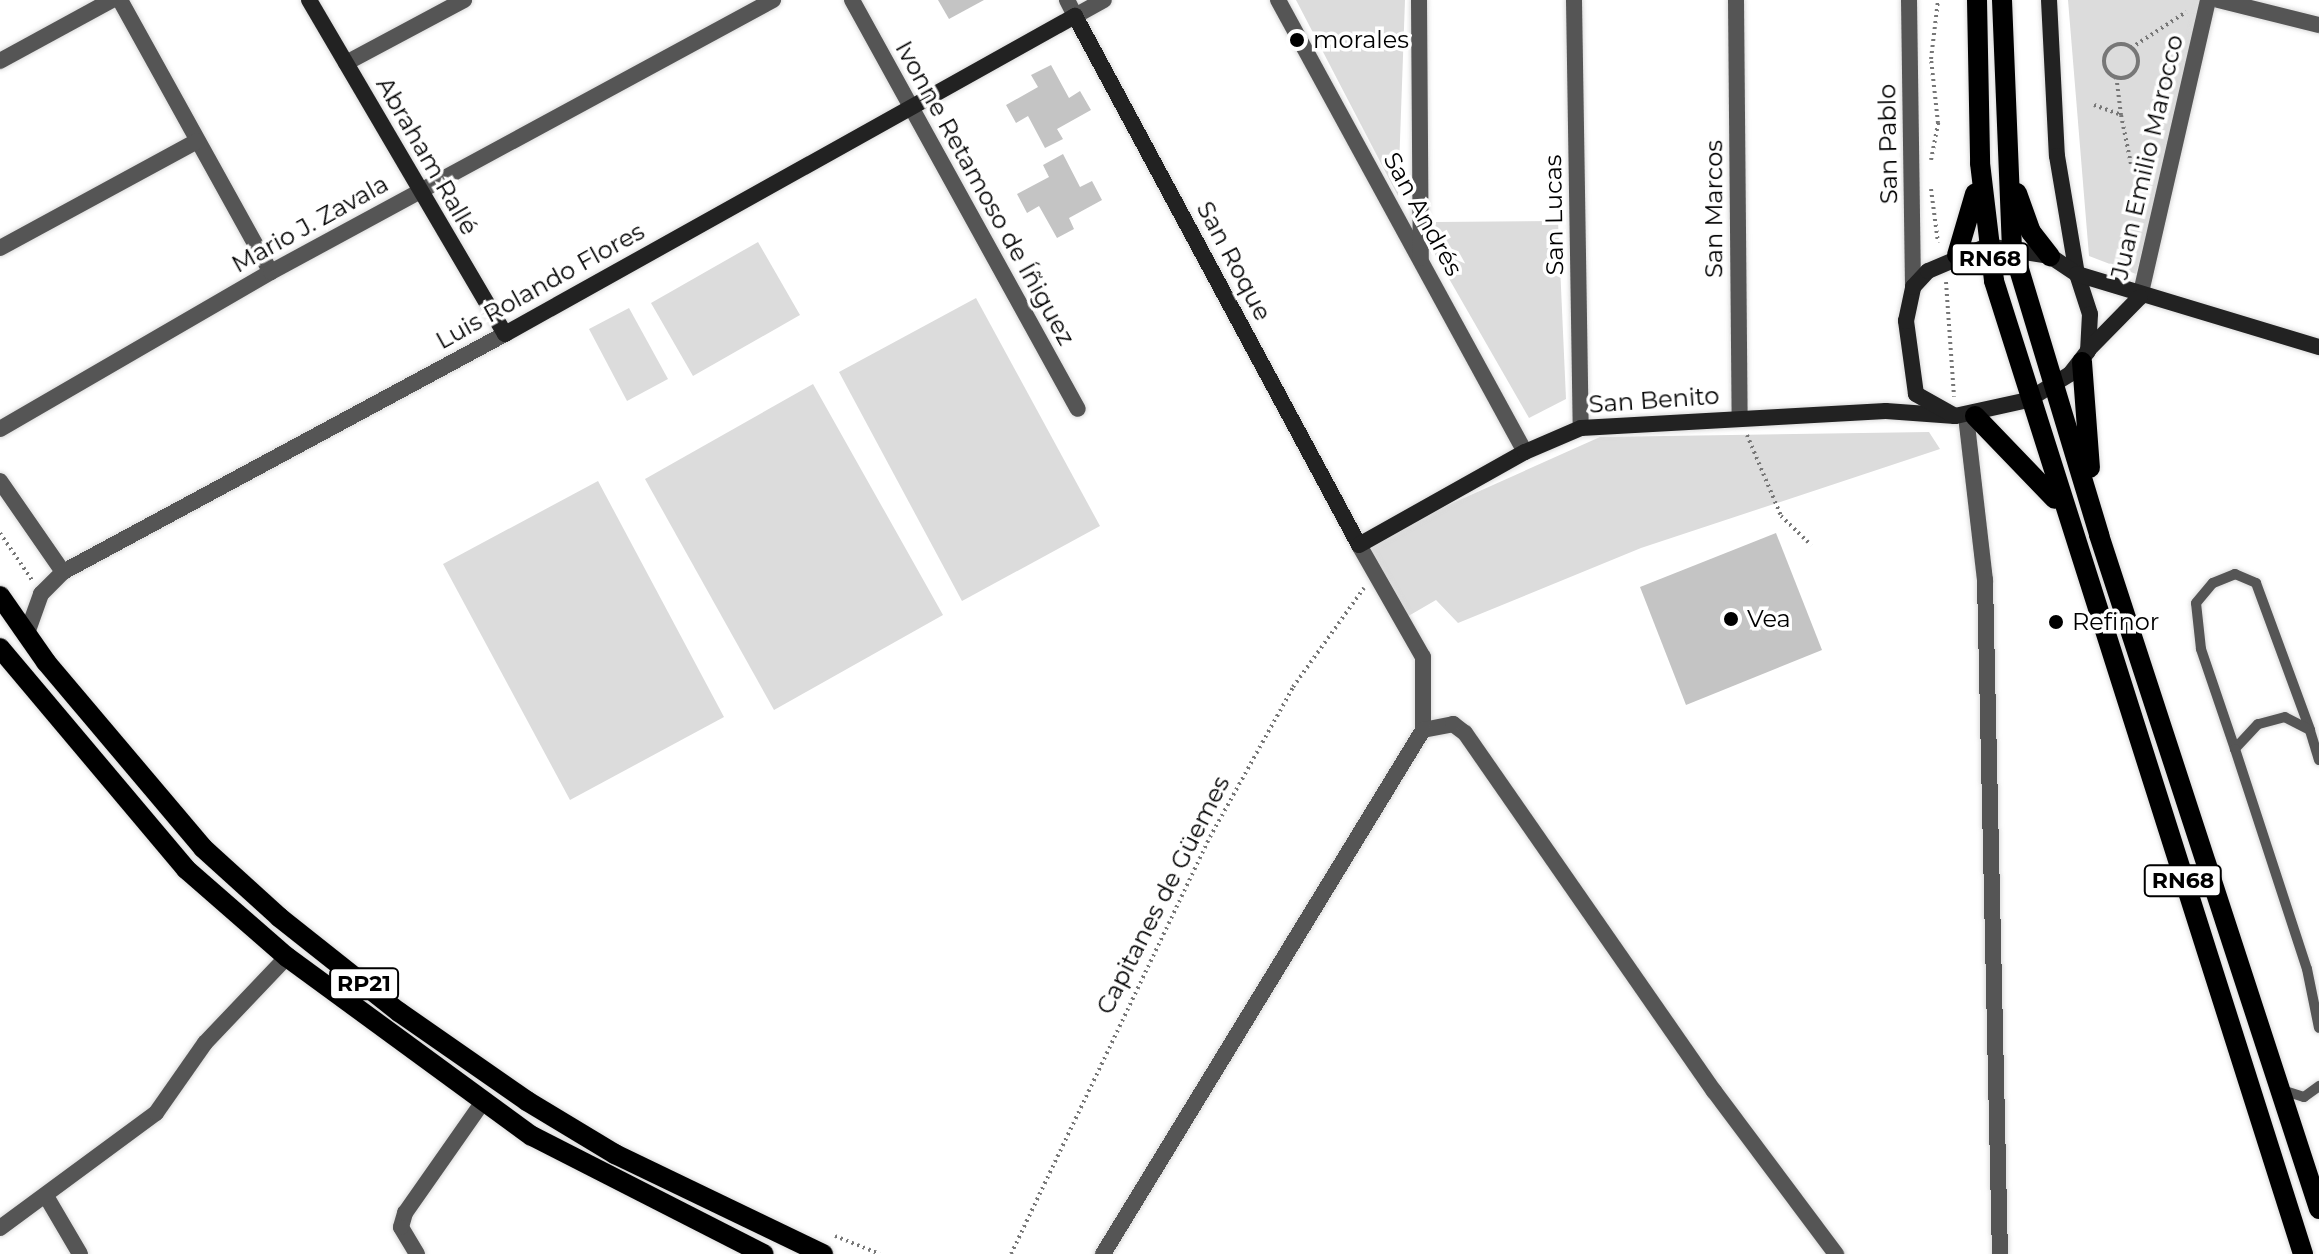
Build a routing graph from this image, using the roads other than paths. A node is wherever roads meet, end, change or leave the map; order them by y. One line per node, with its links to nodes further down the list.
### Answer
1 (112, 0): 21 (street)
2 (120, 0): 24 (street)
3 (309, 0): 22 (street, Abraham Rallé)
4 (464, 0): 22 (street)
5 (773, 0): 27 (street, Mario J. Zavala)
6 (852, 0): 23 (street, Ivonne Retamoso de Íñiguez)
7 (1067, 0): 19 (street, San Roque)
8 (1104, 0): 19 (street, Luis Rolando Flores)
9 (1278, 0): 33 (street, San Andrés)
10 (1419, 0): 33 (street)
11 (1574, 0): 48 (street, San Lucas)
12 (1736, 0): 47 (street, San Marcos)
13 (1909, 0): 36 (street, San Pablo)
14 (1977, 0): 26 (main road, RN68)
15 (2002, 0): 25 (main road, RN68)
16 (2049, 0): 35 (street)
17 (2218, 0): 20 (street)
18 (2200, 4): 37 (street, Juan Emilio Marocco)
19 (1075, 16): 23 (street, Luis Rolando Flores); 54 (street, San Roque)
20 (2319, 25)
21 (0, 61)
22 (346, 63): 27 (street, Abraham Rallé)
23 (908, 105): 38 (street, Luis Rolando Flores); 44 (street, Ivonne Retamoso de Íñiguez)
24 (197, 141): 30 (street); 34 (street)
25 (2006, 150): 29 (main road, RN68); 31 (main road)
26 (1980, 163): 28 (main road, RN68); 32 (main road)
27 (417, 192): 34 (street, Mario J. Zavala); 38 (street, Abraham Rallé)
28 (1987, 246): 29 (street); 32 (street); 43 (main road, RN68)
29 (2012, 246): 31 (street); 42 (main road, RN68)
30 (0, 248)
31 (2050, 256): 35 (street)
32 (1951, 259): 36 (street)
33 (1421, 261): 50 (street, San Andrés)
34 (271, 272): 49 (street, Mario J. Zavala)
35 (2077, 274): 37 (street); 40 (street)
36 (1913, 287): 41 (street)
37 (2140, 297): 39 (street); 40 (street, Juan Emilio Marocco)
38 (505, 334): 55 (street, Luis Rolando Flores)
39 (2319, 347)
40 (2085, 356): 42 (street, Juan Emilio Marocco); 53 (main road)
41 (1909, 381): 45 (street); 46 (street)
42 (2055, 385): 43 (street, Juan Emilio Marocco); 53 (main road, RN68)
43 (2028, 400): 46 (street, Juan Emilio Marocco); 52 (main road, RN68)
44 (1078, 409)
45 (1886, 411): 46 (street, San Benito); 47 (street, San Benito)
46 (1965, 416): 52 (main road); 78 (street)
47 (1740, 418): 48 (street, San Benito)
48 (1581, 428): 50 (street, San Benito)
49 (0, 429)
50 (1525, 452): 54 (street, San Benito)
51 (0, 481): 55 (street)
52 (2063, 507): 79 (main road, RN68)
53 (2099, 535): 67 (main road, RN68)
54 (1359, 545): 59 (street)
55 (63, 572): 57 (street, Luis Rolando Flores)
56 (0, 596): 57 (main road, RP21)
57 (26, 636): 75 (main road, RP21)
58 (0, 648): 63 (main road, RP21)
59 (1423, 730): 76 (street); 77 (street)
60 (2310, 730): 61 (lane); 61 (lane); 62 (lane)
61 (2235, 749): 64 (lane)
62 (2319, 760)
63 (287, 957): 68 (main road, RP21); 69 (street)
64 (2317, 1012): 65 (lane)
65 (2319, 1028)
66 (2319, 1086): 67 (lane)
67 (2277, 1089): 70 (main road, RN68)
68 (482, 1103): 73 (street); 74 (main road, RP21)
69 (46, 1196): 71 (street); 72 (street)
70 (2319, 1209)
71 (0, 1228)
72 (80, 1254)
73 (417, 1254)
74 (764, 1254)
75 (823, 1254)
76 (1103, 1254)
77 (1836, 1254)
78 (2000, 1254)
79 (2303, 1254)

